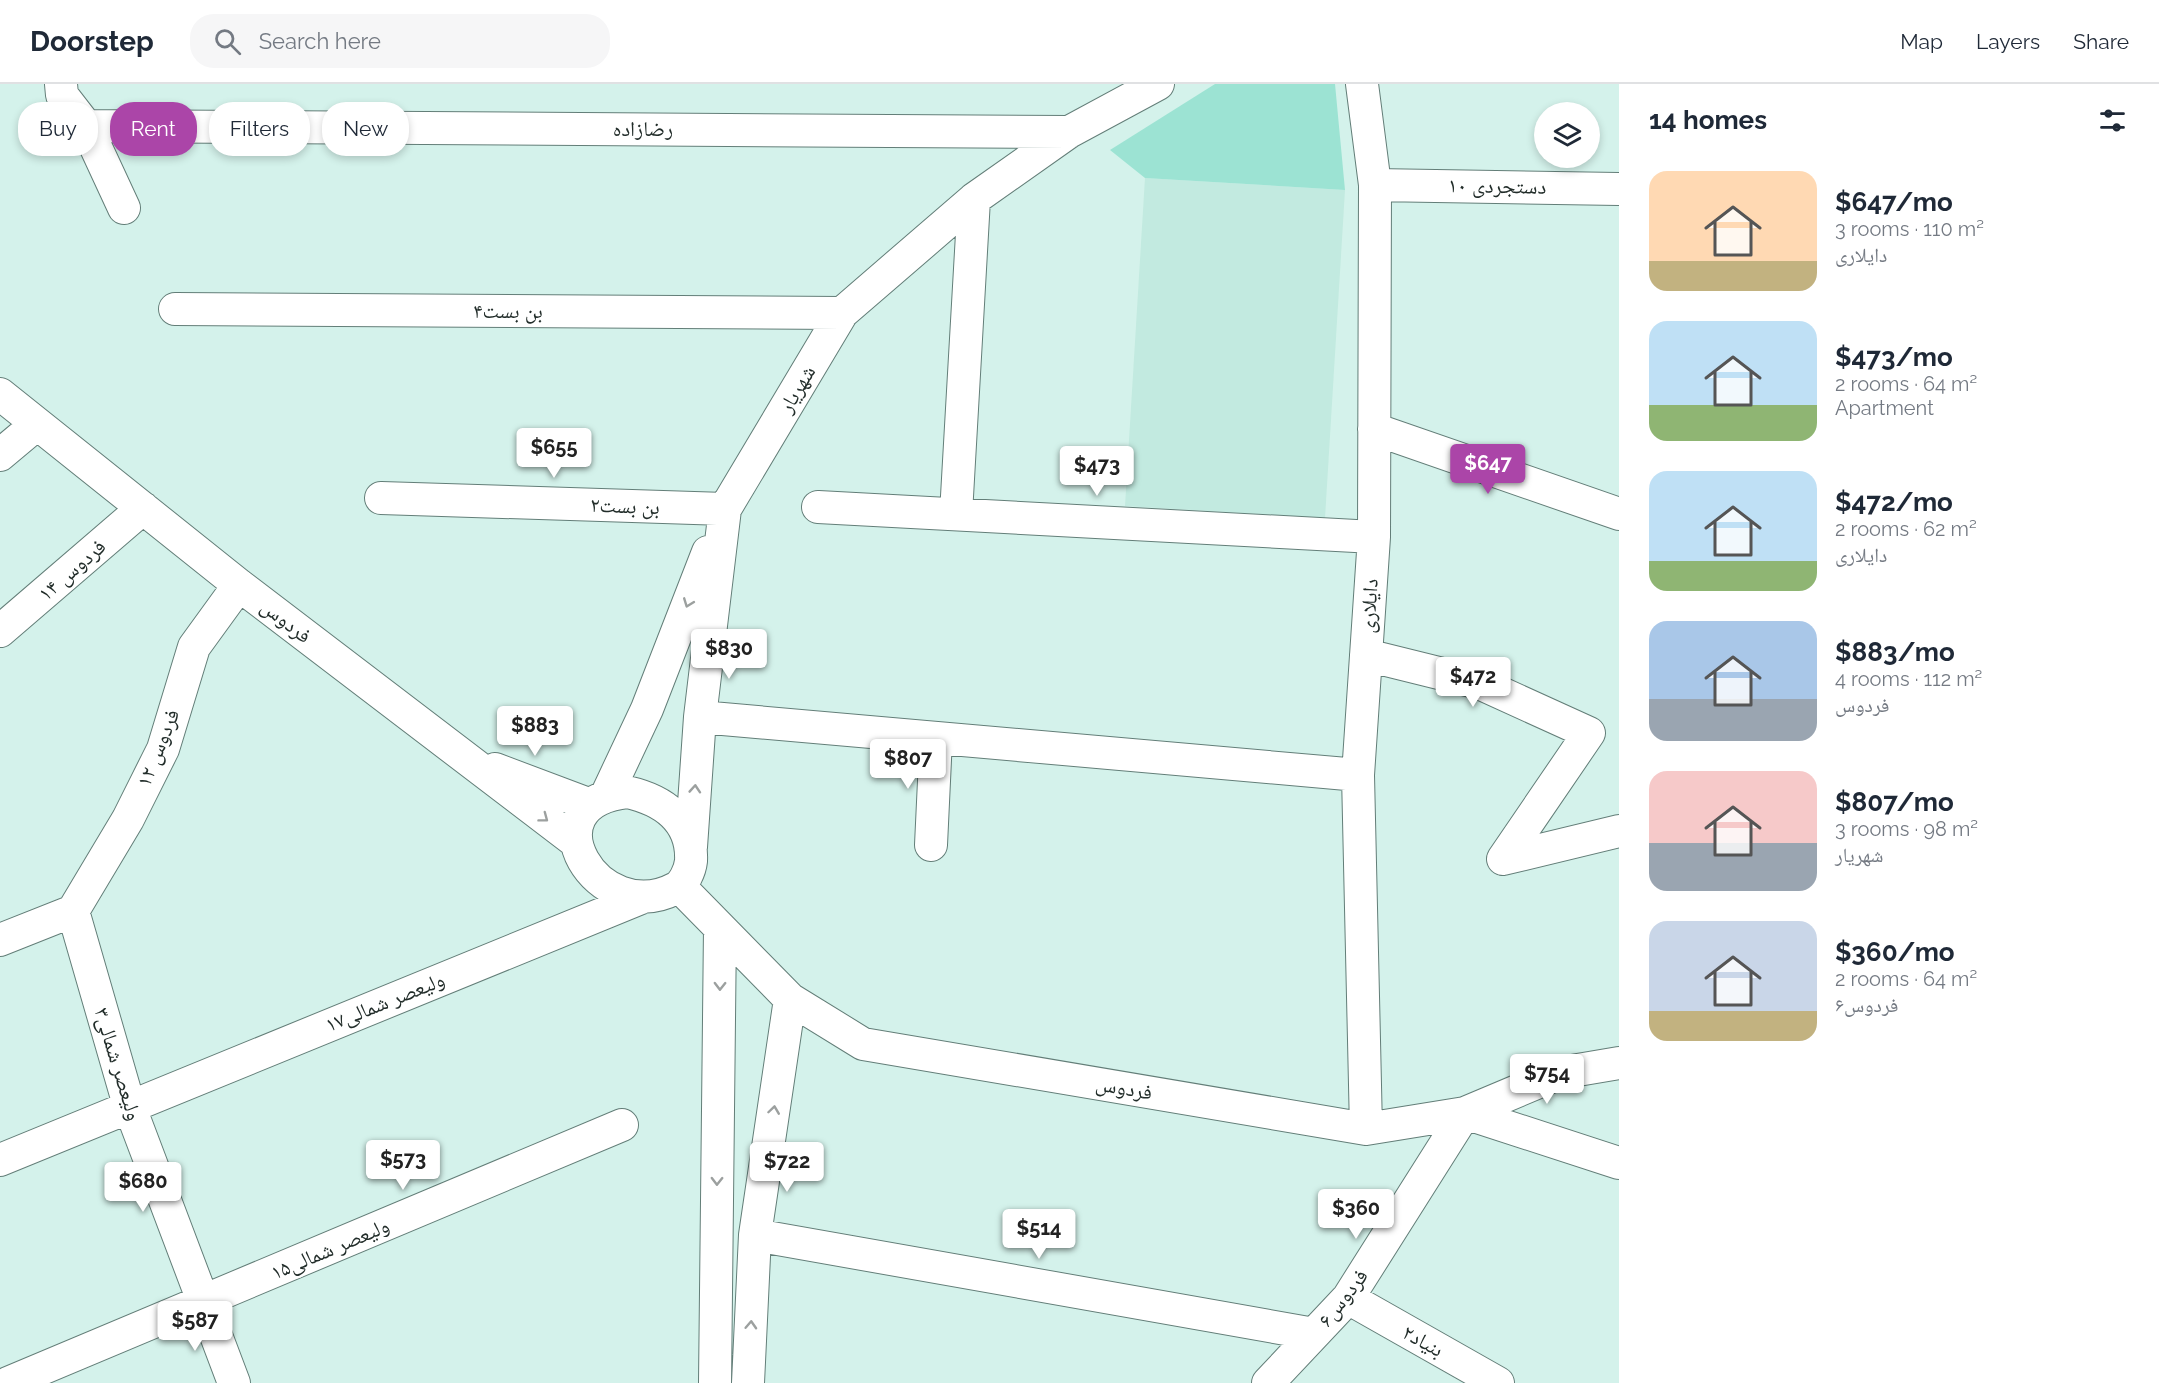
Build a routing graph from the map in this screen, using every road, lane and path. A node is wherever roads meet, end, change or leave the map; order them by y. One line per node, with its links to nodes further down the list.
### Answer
1 (61, 84): 4 (street)
2 (1158, 84): 6 (street, شهریار)
3 (1362, 84): 8 (street, دایلاری)
4 (68, 102)
5 (98, 126): 6 (street, رضازاده)
6 (1069, 132): 10 (street, شهریار)
7 (98, 153): 11 (street)
8 (1374, 185): 9 (street, دستجردی ۱۰); 16 (street, دایلاری)
9 (1619, 189)
10 (974, 199): 13 (street, شهریار); 22 (street)
11 (123, 208)
12 (175, 309): 13 (street, بن بست۴)
13 (842, 313): 21 (street, شهریار)
14 (0, 394): 15 (street, فردوس)
15 (37, 424): 17 (street); 20 (street, فردوس)
16 (1374, 429): 23 (street); 24 (street, دایلاری)
17 (0, 455)
18 (381, 498): 21 (street, بن بست۲)
19 (818, 507): 22 (street)
20 (143, 508): 25 (street, فردوس); 26 (street, فردوس ۱۴)
21 (725, 509): 28 (street, شهریار); 32 (street, one-way to 32)
22 (956, 514): 24 (street)
23 (1619, 514)
24 (1374, 537): 27 (street, دایلاری)
25 (239, 585): 30 (street, فردوس); 39 (street, فردوس ۱۲)
26 (0, 631)
27 (1366, 656): 31 (street, دایلاری); 33 (street)
28 (700, 717): 29 (street); 36 (street, شهریار, one-way to 28)
29 (936, 738): 31 (street); 35 (street)
30 (464, 757): 32 (street); 34 (street, فردوس, one-way to 34)
31 (1358, 775): 47 (street, دایلاری)
32 (598, 799): 34 (street); 36 (street)
33 (1619, 831)
34 (576, 842): 38 (street)
35 (931, 845)
36 (692, 847): 37 (street)
37 (679, 886): 38 (street); 40 (street, فردوس)
38 (641, 898): 44 (street, ولیعصر شمالی۱۷)
39 (73, 911): 41 (street); 44 (street, ولیعصر شمالی۳)
40 (720, 928): 42 (street, فردوس); 56 (street, one-way to 56)
41 (0, 940)
42 (790, 999): 47 (street, فردوس); 50 (street, one-way to 42)
43 (1619, 1063): 45 (street)
44 (129, 1105): 48 (street, ولیعصر شمالی۱۷); 52 (street, ولیعصر شمالی۳)
45 (1465, 1113): 47 (street, فردوس); 49 (street, فردوس); 51 (street, فردوس۶)
46 (622, 1125): 52 (street, ولیعصر شمالی۱۵)
47 (1366, 1129)
48 (0, 1160)
49 (1619, 1163)
50 (755, 1235): 53 (street); 57 (street, one-way to 50)
51 (1348, 1298): 53 (street, فردوس۶); 59 (street, بنیاد۲)
52 (202, 1303): 54 (street, ولیعصر شمالی۱۵); 55 (street, ولیعصر شمالی۳)
53 (1314, 1335): 58 (street, فردوس۶)
54 (8, 1383)
55 (234, 1383)
56 (715, 1383)
57 (748, 1383)
58 (1268, 1383)
59 (1498, 1383)

